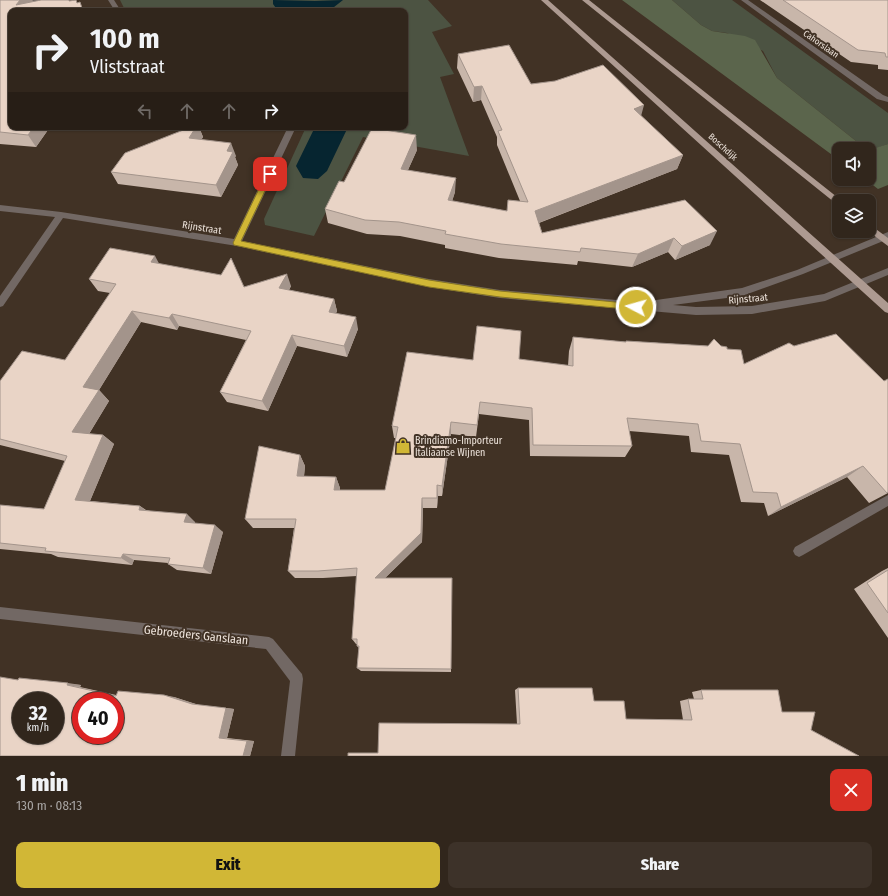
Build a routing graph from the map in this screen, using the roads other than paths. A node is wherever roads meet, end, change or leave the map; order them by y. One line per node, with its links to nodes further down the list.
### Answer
1 (34, 0): 5 (street)
2 (544, 0): 14 (main road, Boschdijk)
3 (585, 0): 8 (main road)
4 (744, 0): 6 (street, Cahorslaan)
5 (0, 1)
6 (888, 100)
7 (291, 130): 13 (street)
8 (832, 197)
9 (0, 208): 10 (street, Rijnstraat)
10 (61, 215): 13 (street, Rijnstraat); 17 (street)
11 (876, 232): 12 (main road)
12 (886, 239): 14 (street, Rijnstraat)
13 (236, 243): 18 (street, Rijnstraat)
14 (832, 259): 16 (main road, Boschdijk); 18 (street, Rijnstraat)
15 (888, 271): 16 (street, Rijnstraat)
16 (859, 283): 18 (street, Rijnstraat); 19 (main road, Boschdijk)
17 (0, 303)
18 (636, 307)
19 (888, 309)
20 (888, 500): 21 (street)
21 (799, 551)
22 (0, 613): 23 (street, Gebroeders Ganslaan)
23 (288, 756)

